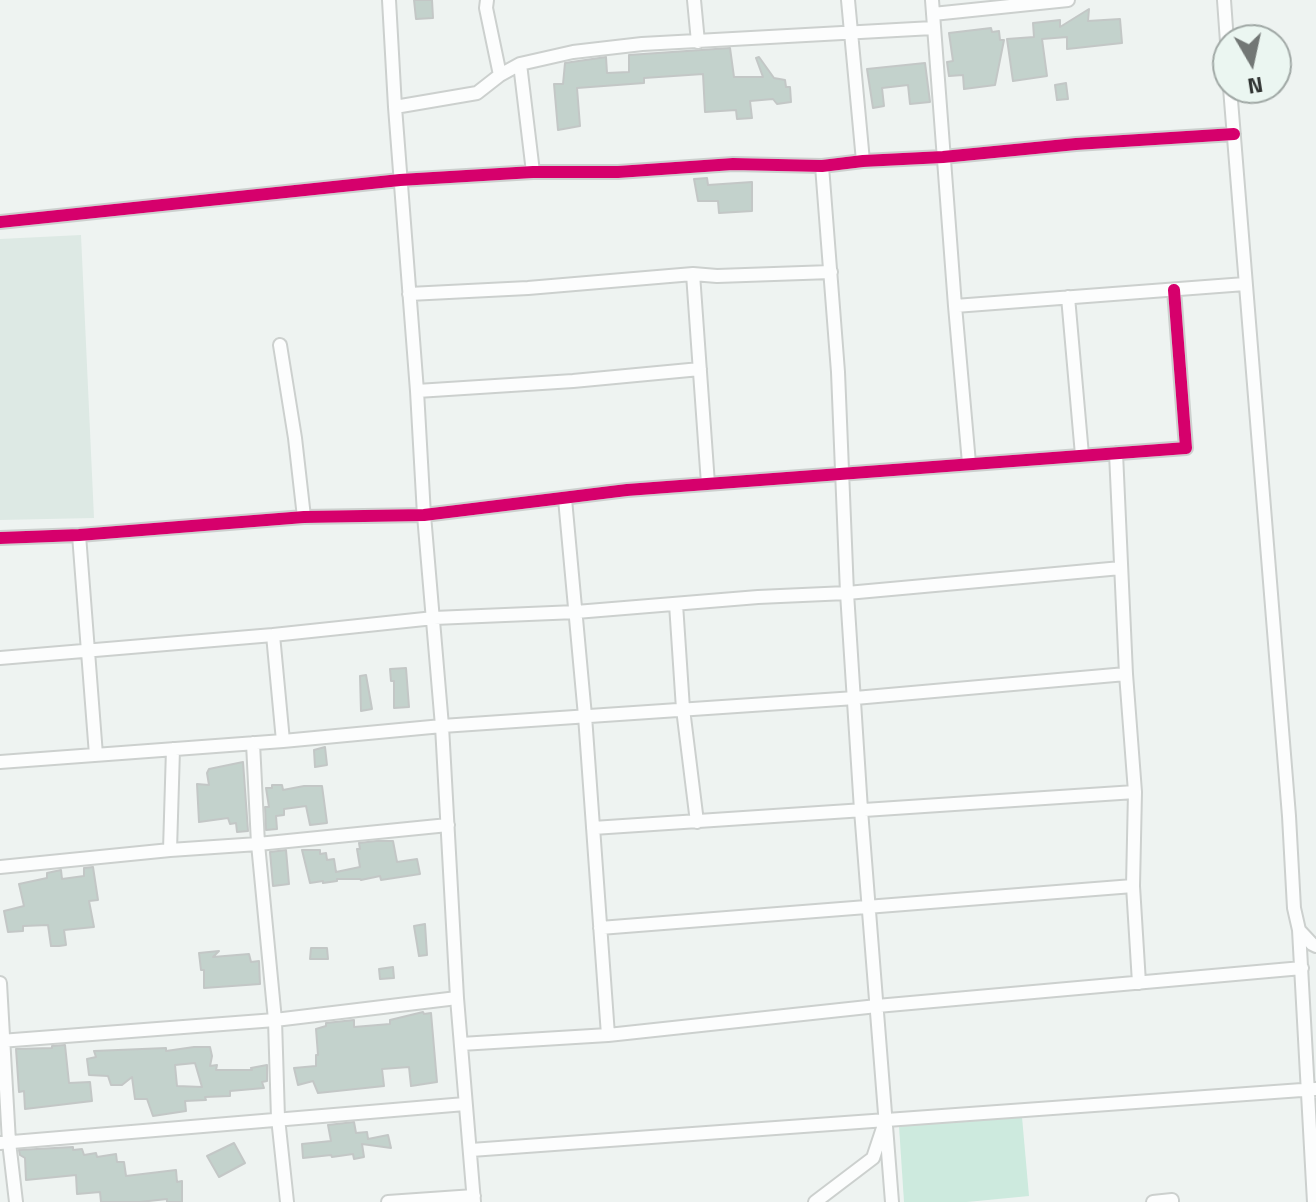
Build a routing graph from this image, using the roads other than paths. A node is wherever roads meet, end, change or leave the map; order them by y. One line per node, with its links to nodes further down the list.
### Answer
1 (389, 0): 15 (street)
2 (487, 0): 13 (street)
3 (694, 0): 11 (street)
4 (848, 0): 10 (street)
5 (1068, 0): 7 (street)
6 (1224, 0): 8 (street)
7 (932, 7): 9 (street)
8 (1226, 24)
9 (933, 28): 10 (street); 17 (street)
10 (852, 33): 11 (street); 18 (street)
11 (698, 42): 12 (street)
12 (520, 64): 13 (street); 20 (street)
13 (500, 75): 15 (street)
14 (1231, 104): 16 (street)
15 (395, 107): 21 (street)
16 (1234, 134): 17 (street); 25 (street)
17 (943, 157): 18 (street); 29 (street)
18 (863, 161): 19 (street)
19 (822, 166): 20 (street); 23 (street)
20 (533, 172): 21 (street)
21 (400, 180): 22 (street); 27 (street)
22 (0, 222)
23 (831, 272): 24 (street); 36 (street)
24 (693, 274): 27 (street); 31 (street)
25 (1245, 284): 26 (street); 72 (street)
26 (1174, 290): 28 (street); 33 (street)
27 (409, 294): 32 (street)
28 (1068, 297): 29 (street); 34 (street)
29 (955, 306): 35 (street)
30 (280, 345): 40 (street)
31 (700, 369): 32 (street); 37 (street)
32 (417, 391): 39 (street)
33 (1116, 453): 34 (street); 43 (street)
34 (1082, 455): 35 (street)
35 (969, 463): 36 (street)
36 (843, 473): 37 (street); 44 (street)
37 (708, 484): 38 (street)
38 (565, 499): 39 (street); 46 (street)
39 (424, 515): 40 (street); 47 (street)
40 (304, 517): 41 (street)
41 (79, 535): 42 (street); 49 (street)
42 (0, 538)
43 (1121, 568): 44 (street); 51 (street)
44 (847, 593): 45 (street); 52 (street)
45 (676, 604): 46 (street); 53 (street)
46 (576, 612): 47 (street); 54 (street)
47 (434, 618): 48 (street); 55 (street)
48 (273, 635): 49 (street); 56 (street)
49 (89, 650): 50 (street); 59 (street)
50 (0, 658)
51 (1126, 674): 52 (street); 61 (street)
52 (855, 698): 53 (street); 62 (street)
53 (683, 709): 54 (street); 63 (street)
54 (585, 716): 55 (street); 65 (street)
55 (442, 726): 56 (street); 64 (street)
56 (283, 741): 57 (street)
57 (253, 743): 58 (street); 66 (street)
58 (173, 749): 59 (street); 67 (street)
59 (96, 755): 60 (street)
60 (0, 762)
61 (1135, 792): 62 (street); 69 (street)
62 (861, 810): 63 (street); 70 (street)
63 (697, 822): 65 (street)
64 (448, 825): 66 (street); 77 (street)
65 (593, 828): 71 (street)
66 (258, 844): 67 (street); 79 (street)
67 (170, 850): 68 (street)
68 (0, 867)
69 (1133, 886): 70 (street); 76 (street)
70 (869, 907): 71 (street); 78 (street)
71 (600, 928): 80 (street)
72 (1299, 930): 73 (street); 74 (street)
73 (1316, 946)
74 (1302, 968): 76 (street); 83 (street)
75 (0, 983): 81 (street)
76 (1139, 983): 78 (street)
77 (457, 998): 79 (street); 82 (street)
78 (877, 1006): 80 (street); 86 (street)
79 (275, 1020): 81 (street); 85 (street)
80 (608, 1035): 82 (street)
81 (2, 1041): 87 (street)
82 (461, 1044): 84 (street)
83 (1312, 1089): 86 (street); 97 (street)
84 (465, 1104): 85 (street); 88 (street)
85 (278, 1118): 87 (street); 91 (street)
86 (886, 1121): 88 (street); 93 (street); 94 (street)
87 (4, 1142): 90 (street)
88 (471, 1150): 89 (street)
89 (474, 1199): 92 (street)
90 (16, 1202)
91 (287, 1202)
92 (388, 1202)
93 (815, 1202)
94 (892, 1202)
95 (1153, 1202): 96 (street)
96 (1172, 1202)
97 (1314, 1202)

